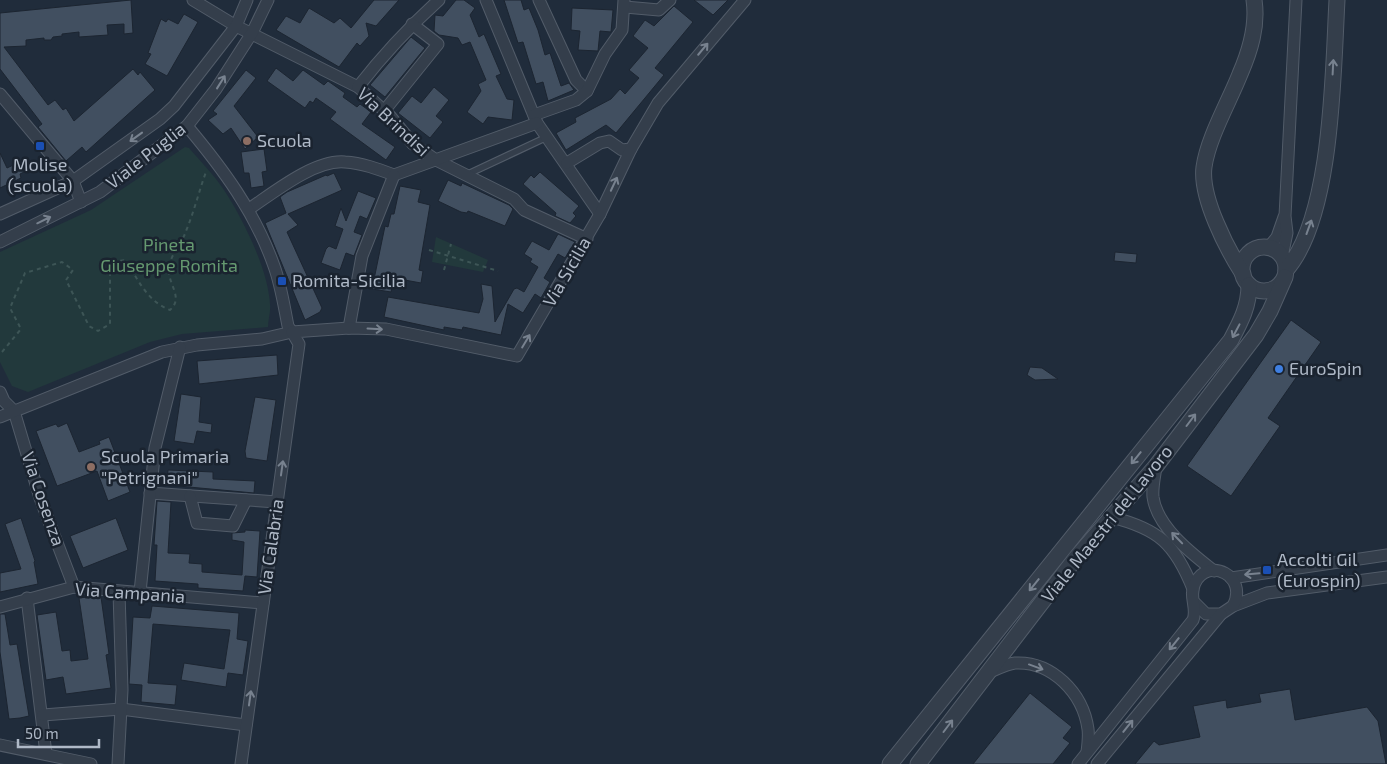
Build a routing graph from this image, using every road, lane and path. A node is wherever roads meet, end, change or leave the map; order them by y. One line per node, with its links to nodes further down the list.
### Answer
1 (192, 0): 14 (street, Via Brindisi)
2 (246, 0): 14 (street, Viale Puglia)
3 (268, 0): 15 (street, Viale Puglia)
4 (439, 0): 13 (street)
5 (486, 0): 22 (street)
6 (539, 0): 17 (street)
7 (670, 0): 12 (street)
8 (745, 0): 26 (street, Via Sicilia, one-way to 8)
9 (1254, 0): 47 (street)
10 (1296, 0): 37 (street)
11 (1337, 0): 44 (street, one-way to 11)
12 (624, 4): 17 (street)
13 (412, 24): 16 (street); 20 (street)
14 (236, 26): 15 (street, Via Brindisi); 19 (street, Viale Puglia)
15 (252, 33): 16 (street, Via Brindisi); 23 (street, Viale Puglia, one-way to 15)
16 (358, 87): 20 (street, Via Brindisi)
17 (587, 91): 22 (street)
18 (0, 94): 32 (street)
19 (174, 106): 21 (street, Viale Puglia); 23 (street, Via Calabria)
20 (384, 111): 27 (street, Via Brindisi)
21 (160, 119): 24 (street); 32 (street, Viale Puglia, one-way to 32)
22 (536, 119): 25 (street); 27 (street)
23 (189, 123): 24 (street, Viale Puglia); 34 (street, Via Calabria)
24 (174, 136): 33 (street, Viale Puglia)
25 (548, 137): 28 (street); 31 (lane)
26 (631, 149): 28 (street); 36 (street, Via Sicilia, one-way to 26)
27 (436, 160): 30 (street); 31 (street, Via Brindisi)
28 (567, 163): 36 (street)
29 (206, 172): 51 (path)
30 (394, 175): 34 (street); 48 (street)
31 (466, 175): 38 (street, Via Brindisi)
32 (73, 181): 33 (street); 35 (street, Viale Puglia)
33 (81, 202): 39 (street, Viale Puglia, one-way to 33)
34 (249, 209): 49 (street, Via Calabria)
35 (0, 214)
36 (600, 214): 38 (street, Via Sicilia)
37 (1285, 216): 41 (street); 44 (street)
38 (587, 239): 48 (street, Via Sicilia, one-way to 38)
39 (0, 242)
40 (451, 244): 43 (path)
41 (1268, 248): 44 (street); 47 (street)
42 (430, 250): 43 (path)
43 (448, 255): 45 (path); 46 (path)
44 (1284, 268): 47 (street); 55 (street, Viale Maestri del Lavoro, one-way to 44)
45 (444, 270)
46 (498, 271)
47 (1246, 279): 85 (street, Viale Maestri del Lavoro, one-way to 85)
48 (349, 328): 49 (street, Via Sicilia)
49 (292, 332): 50 (street, Via Sicilia); 59 (street, Via Calabria, one-way to 49)
50 (180, 347): 53 (street, Via Sicilia); 56 (street)
51 (2, 352)
52 (0, 392): 53 (street)
53 (14, 411): 54 (street, Via Sicilia); 65 (street, Via Cosenza)
54 (0, 417)
55 (1156, 466): 60 (street, Viale Maestri del Lavoro); 62 (street, one-way to 55)
56 (150, 493): 57 (street); 68 (street)
57 (190, 496): 58 (street); 58 (street)
58 (246, 500): 59 (street)
59 (277, 502): 70 (street, Via Calabria)
60 (1111, 516): 66 (street); 75 (street, Viale Maestri del Lavoro)
61 (1387, 555): 64 (street, one-way to 64)
62 (1214, 571): 64 (street); 66 (street)
63 (1387, 577): 72 (street)
64 (1231, 578): 72 (street)
65 (74, 587): 67 (street, Via Campania); 69 (street, Via Campania)
66 (1192, 589): 71 (street)
67 (119, 592): 68 (street, Via Campania); 76 (street)
68 (140, 592): 70 (street, Via Campania)
69 (27, 598): 73 (street, Via Campania); 77 (street)
70 (263, 603): 78 (street, Via Calabria, one-way to 70)
71 (1194, 603): 74 (street); 80 (street, one-way to 80)
72 (1233, 606): 74 (street)
73 (0, 607)
74 (1221, 614): 88 (street, one-way to 74)
75 (990, 672): 80 (street, one-way to 80); 86 (street, Viale Maestri del Lavoro, one-way to 75)
76 (121, 708): 77 (street); 78 (street); 83 (street)
77 (43, 715): 81 (street)
78 (246, 726): 84 (street, Via Calabria)
79 (0, 746): 81 (street)
80 (1088, 752): 87 (street)
81 (46, 754): 82 (street)
82 (91, 764)
83 (118, 764)
84 (241, 764)
85 (890, 764)
86 (918, 764)
87 (1078, 764)
88 (1097, 764)

